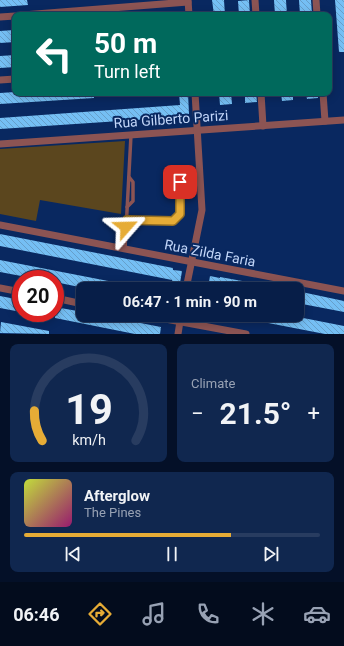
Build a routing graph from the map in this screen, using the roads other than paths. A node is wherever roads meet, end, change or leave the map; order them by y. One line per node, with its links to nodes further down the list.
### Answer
1 (256, 0): 6 (street)
2 (316, 0): 7 (street)
3 (188, 1): 4 (street); 5 (street)
4 (58, 12)
5 (189, 12)
6 (256, 12)
7 (317, 12)
8 (12, 16): 9 (street)
9 (0, 17)
10 (12, 78): 11 (street)
11 (0, 80)
12 (195, 96): 18 (street)
13 (261, 96): 17 (street)
14 (323, 96): 16 (street)
15 (344, 120): 16 (street, Rua Gilberto Parizi)
16 (325, 121): 17 (street, Rua Gilberto Parizi)
17 (263, 126): 18 (street, Rua Gilberto Parizi)
18 (198, 130): 19 (street, Rua Gilberto Parizi); 25 (street)
19 (131, 135): 20 (street, Rua Gilberto Parizi); 22 (lane)
20 (0, 144)
21 (180, 182): 22 (lane)
22 (127, 220): 24 (lane)
23 (0, 225): 24 (street, Rua Zilda Faria)
24 (125, 250): 25 (street, Rua Zilda Faria)
25 (191, 263): 26 (street); 29 (street, Rua Zilda Faria)
26 (187, 282)
27 (0, 288): 28 (street)
28 (12, 290)
29 (344, 291)
30 (64, 300): 31 (street)
31 (76, 302)
32 (180, 322): 34 (street)
33 (197, 322): 35 (street)
34 (178, 334)
35 (246, 334)

